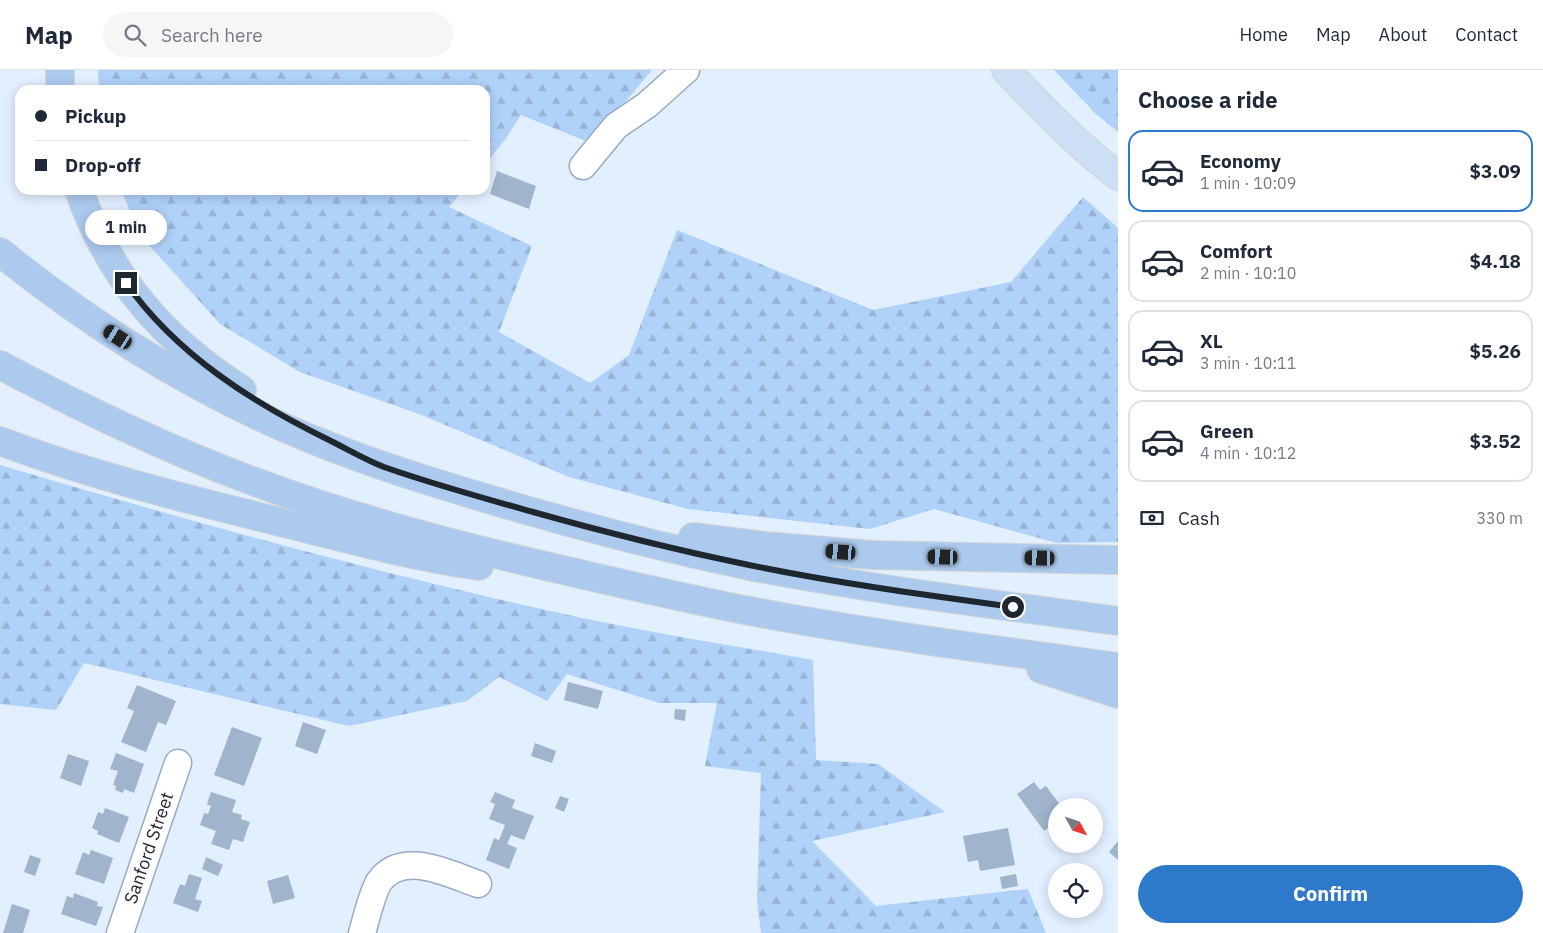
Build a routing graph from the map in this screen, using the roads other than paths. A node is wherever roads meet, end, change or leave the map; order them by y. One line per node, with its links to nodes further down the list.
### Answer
1 (60, 70): 4 (highway)
2 (686, 70): 5 (street)
3 (1006, 70): 6 (main road)
4 (60, 85)
5 (583, 166)
6 (1114, 176)
7 (81, 195): 11 (highway)
8 (0, 252): 11 (highway)
9 (0, 365): 14 (highway)
10 (0, 441): 14 (highway)
11 (382, 466): 12 (highway)
12 (577, 524): 13 (highway); 15 (highway)
13 (1118, 560)
14 (589, 576): 16 (highway)
15 (1118, 621)
16 (971, 646): 17 (highway); 18 (highway)
17 (1118, 667)
18 (1118, 694)
19 (178, 763): 21 (street, Sanford Street)
20 (478, 884): 22 (street)
21 (120, 933)
22 (362, 933)

